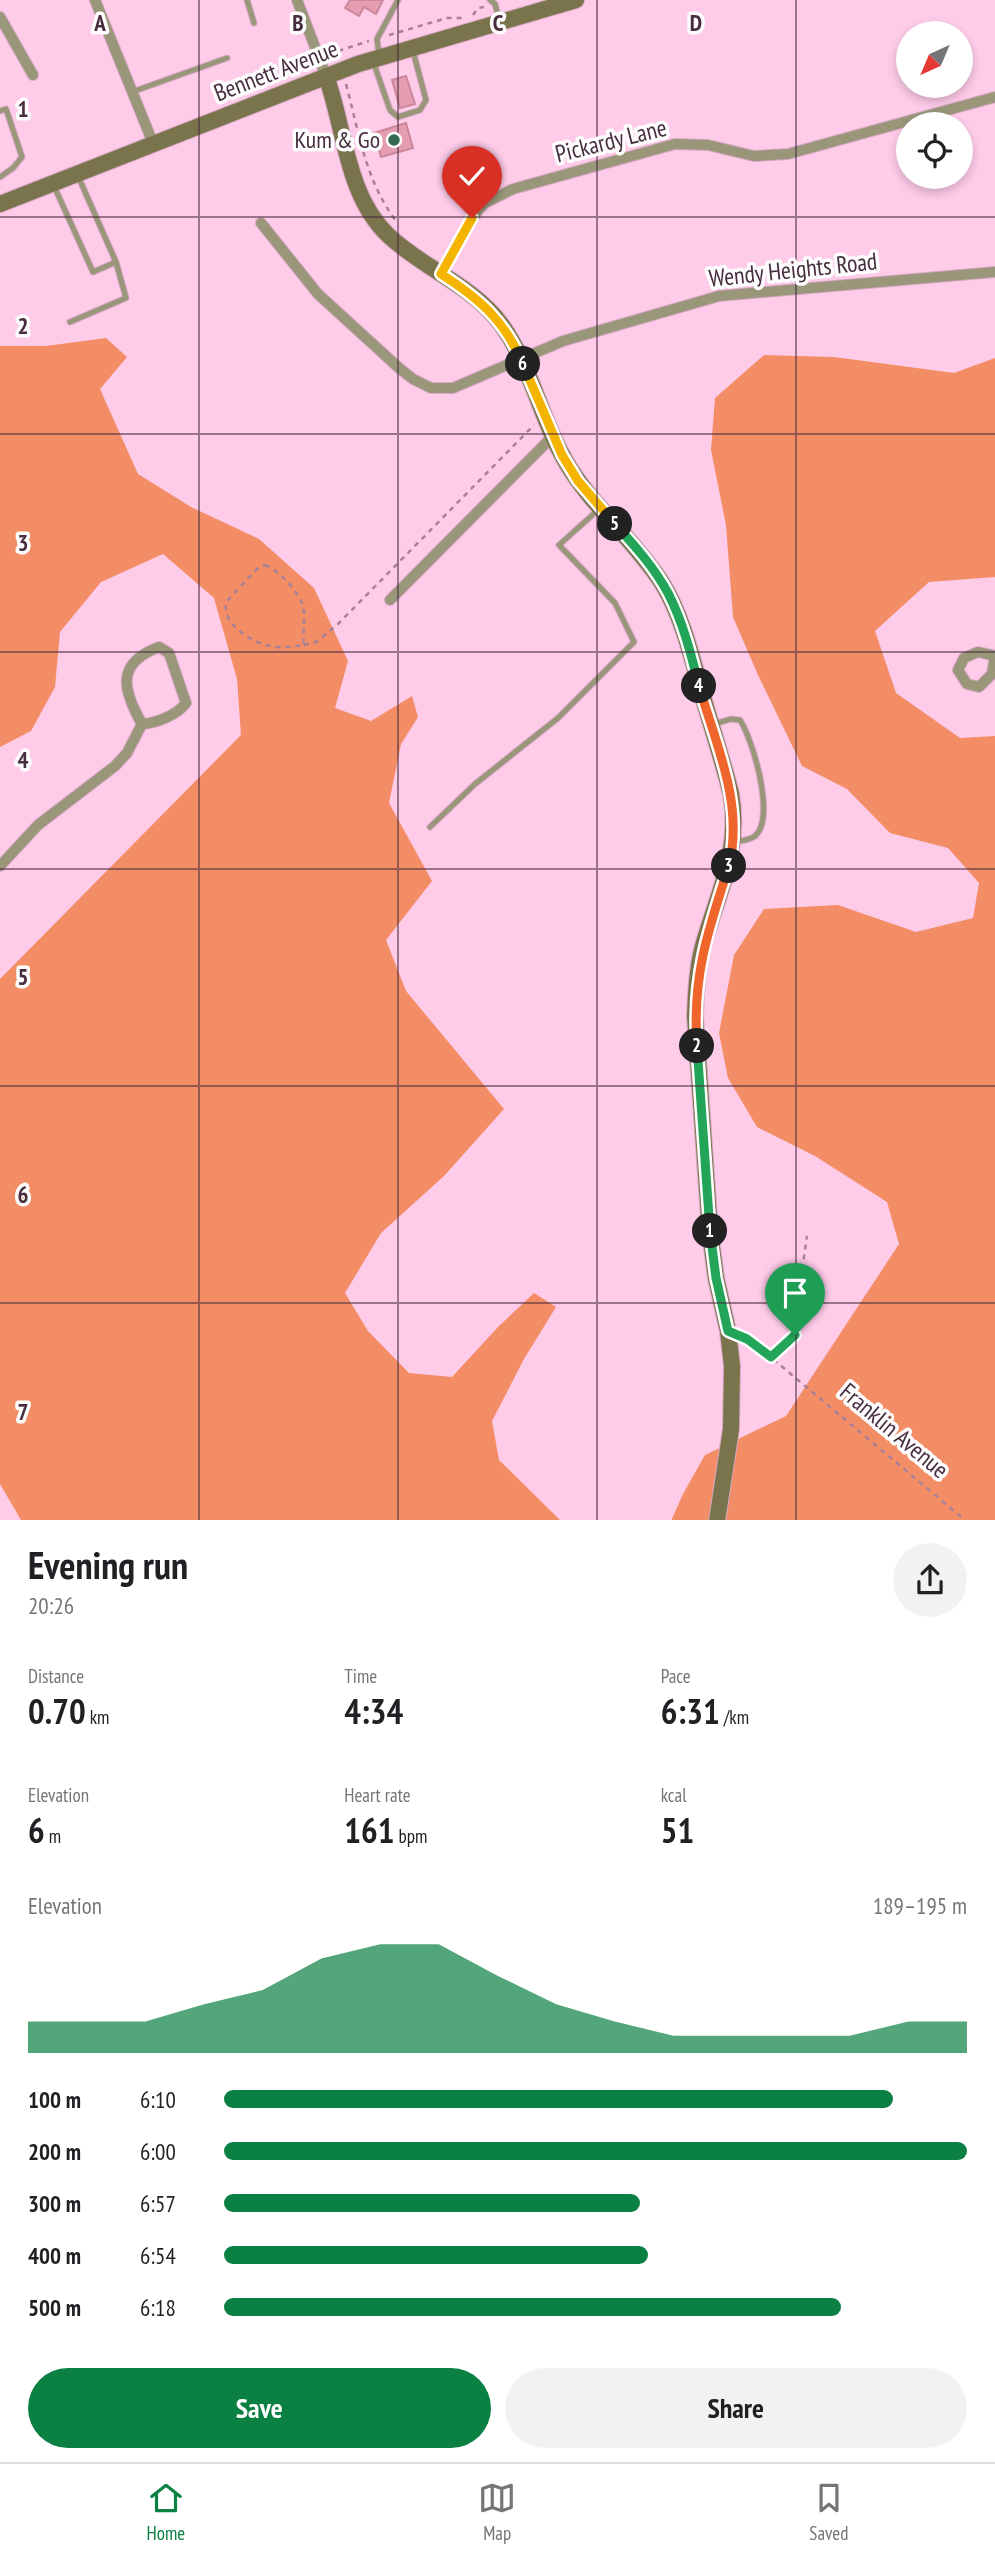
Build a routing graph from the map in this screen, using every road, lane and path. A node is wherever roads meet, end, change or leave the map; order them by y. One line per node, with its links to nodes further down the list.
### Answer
1 (95, 0): 19 (street)
2 (247, 0): 10 (lane)
3 (297, 0): 17 (street)
4 (398, 0): 11 (lane)
5 (576, 0): 7 (street, Bennett Avenue)
6 (492, 2): 9 (lane); 11 (path)
7 (539, 5): 9 (street, Bennett Avenue)
8 (0, 17): 16 (street)
9 (500, 22): 12 (street, Bennett Avenue)
10 (254, 23)
11 (377, 38): 13 (path); 15 (lane)
12 (412, 48): 15 (street, Bennett Avenue); 15 (lane)
13 (335, 52)
14 (227, 58): 19 (lane)
15 (376, 59): 17 (street, Bennett Avenue)
16 (33, 75)
17 (326, 76): 22 (street, Bennett Avenue); 31 (street)
18 (347, 85): 28 (path)
19 (132, 92): 22 (street)
20 (995, 97): 31 (street, Pickardy Lane)
21 (0, 111): 24 (lane)
22 (153, 144): 23 (street, Bennett Avenue)
23 (77, 173): 25 (street, Bennett Avenue); 29 (lane)
24 (0, 177)
25 (52, 183): 26 (street, Bennett Avenue); 29 (lane)
26 (0, 204)
27 (261, 223): 33 (street, Wendy Heights Road)
28 (398, 224)
29 (116, 262): 32 (lane)
30 (995, 272): 33 (street, Wendy Heights Road)
31 (441, 274): 33 (street)
32 (70, 322)
33 (521, 358): 34 (street)
34 (545, 416): 35 (street); 38 (path)
35 (553, 436): 36 (street); 37 (street)
36 (601, 508): 40 (street); 41 (lane)
37 (390, 600)
38 (304, 645): 38 (path)
39 (142, 724): 39 (street); 43 (street)
40 (711, 725): 42 (street); 42 (lane)
41 (430, 827)
42 (734, 842): 45 (street)
43 (0, 866)
44 (807, 1236): 46 (path)
45 (728, 1331): 46 (path, Franklin Avenue); 47 (street)
46 (771, 1357): 48 (path, Franklin Avenue)
47 (717, 1520)
48 (964, 1520)

